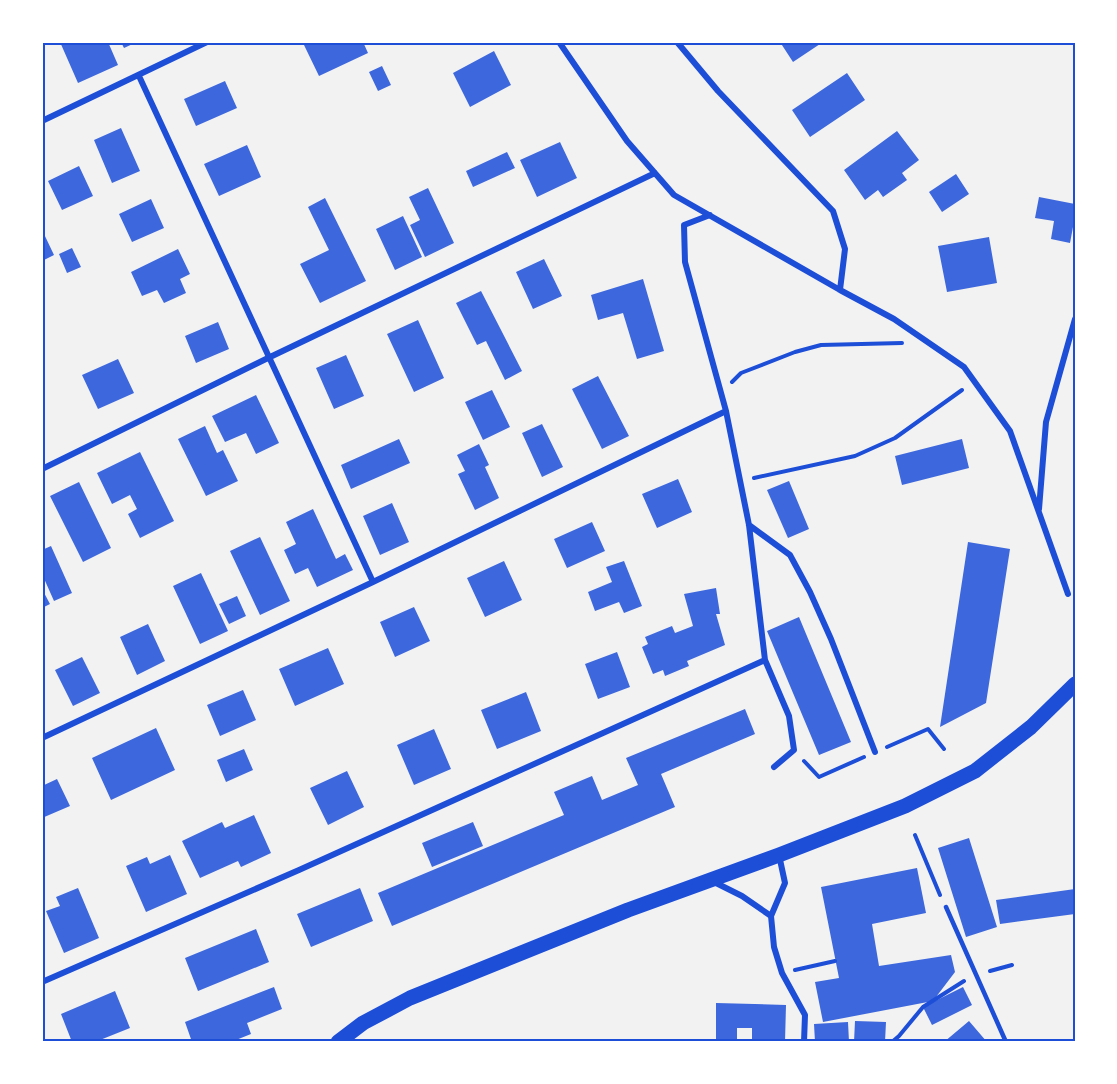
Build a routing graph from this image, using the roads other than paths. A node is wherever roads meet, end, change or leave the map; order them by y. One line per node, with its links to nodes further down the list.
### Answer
1 (207, 42): 4 (street)
2 (559, 42): 6 (street)
3 (677, 42): 8 (street)
4 (139, 76): 5 (street); 10 (street)
5 (42, 121)
6 (656, 173): 7 (street); 10 (street)
7 (710, 215): 8 (street); 11 (street)
8 (840, 290): 13 (street)
9 (1075, 319): 13 (street)
10 (268, 358): 12 (street); 15 (street)
11 (726, 411): 14 (street); 15 (street)
12 (42, 469)
13 (1039, 511): 16 (street)
14 (748, 525): 17 (street); 20 (street)
15 (373, 582): 19 (street)
16 (1068, 594)
17 (765, 660): 21 (street); 26 (street)
18 (1075, 684): 22 (main road)
19 (42, 738)
20 (875, 752)
21 (774, 766)
22 (779, 855): 23 (main road); 25 (street)
23 (710, 880): 25 (street); 27 (main road)
24 (946, 907): 29 (lane)
25 (771, 916): 28 (street)
26 (42, 982)
27 (338, 1042)
28 (804, 1042)
29 (1006, 1042)

